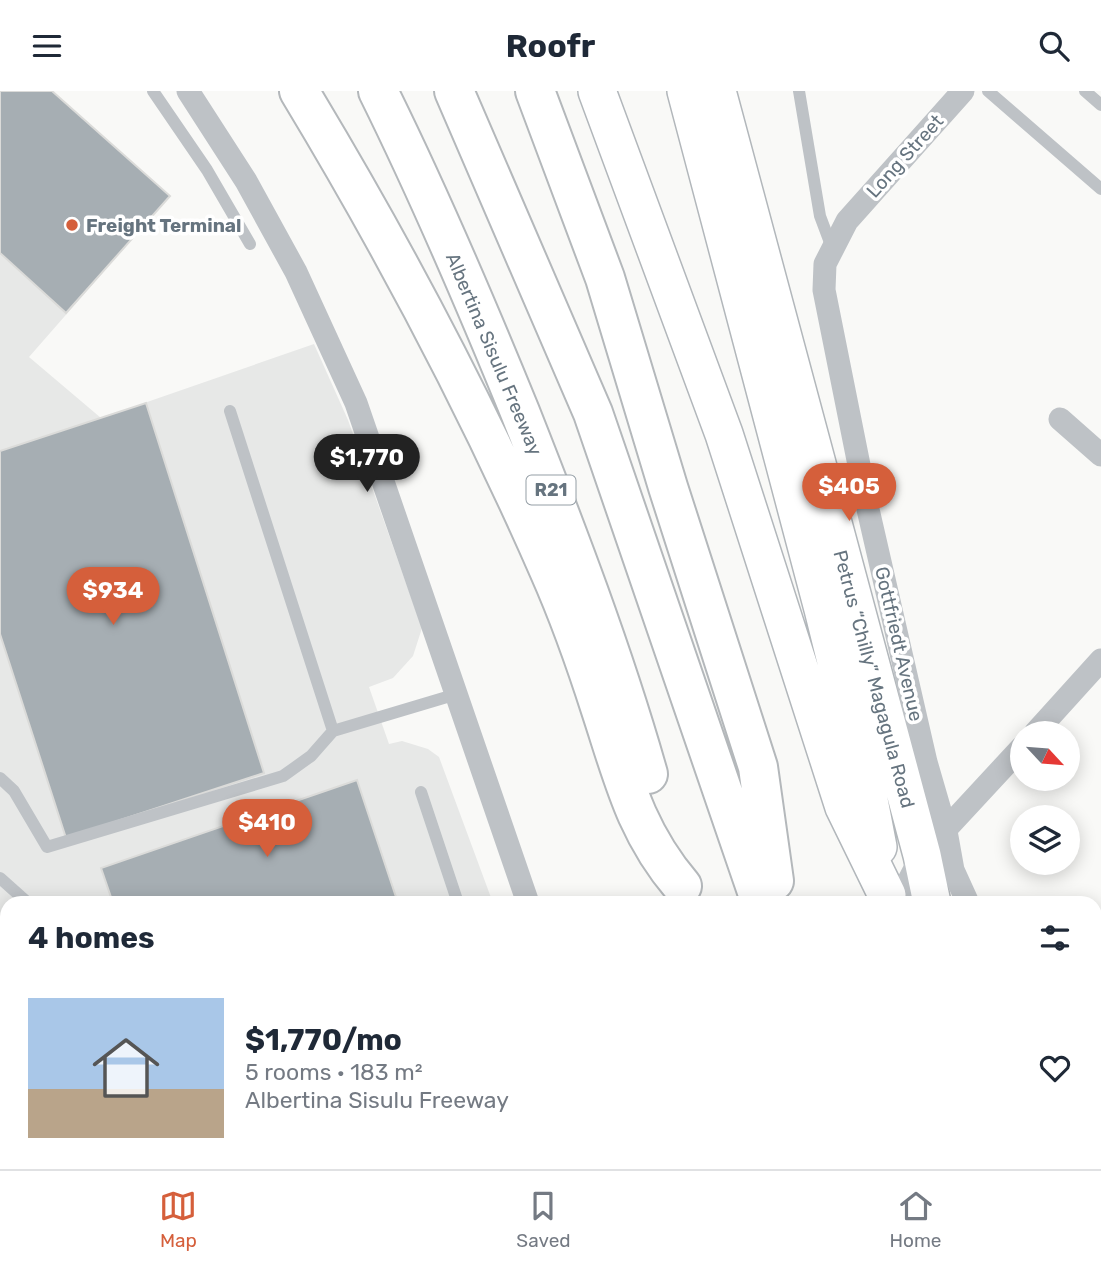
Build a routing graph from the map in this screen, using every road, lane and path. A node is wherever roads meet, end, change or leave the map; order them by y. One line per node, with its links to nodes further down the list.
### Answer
1 (153, 91): 17 (lane)
2 (188, 91): 23 (street)
3 (299, 91): 31 (highway)
4 (378, 91): 31 (highway, Albertina Sisulu Freeway / R21)
5 (454, 91): 35 (highway)
6 (535, 91): 36 (highway)
7 (597, 91): 37 (main road)
8 (686, 91): 38 (main road, Petrus “Chilly” Magagula Road)
9 (720, 91): 29 (main road, Petrus “Chilly” Magagula Road)
10 (799, 91): 18 (lane)
11 (963, 91): 16 (street, Long Street)
12 (988, 91): 15 (lane)
13 (1085, 91): 14 (lane)
14 (1101, 105)
15 (1101, 189)
16 (847, 221): 18 (street, Gottfriedt Avenue)
17 (250, 244)
18 (832, 248): 29 (street, Gottfriedt Avenue)
19 (230, 411): 25 (lane)
20 (1060, 419): 21 (street)
21 (1101, 455)
22 (1101, 660): 24 (street)
23 (457, 694): 25 (lane); 34 (street)
24 (1046, 721)
25 (333, 731): 27 (lane)
26 (1010, 760): 29 (street)
27 (0, 778)
28 (421, 792): 33 (lane)
29 (934, 843): 39 (street); 40 (main road, Petrus “Chilly” Magagula Road); 41 (street, Gottfriedt Avenue)
30 (0, 878): 32 (lane)
31 (684, 895)
32 (20, 896)
33 (456, 896)
34 (526, 896)
35 (759, 896)
36 (777, 896)
37 (891, 896)
38 (892, 896)
39 (896, 896)
40 (932, 896)
41 (965, 896)

